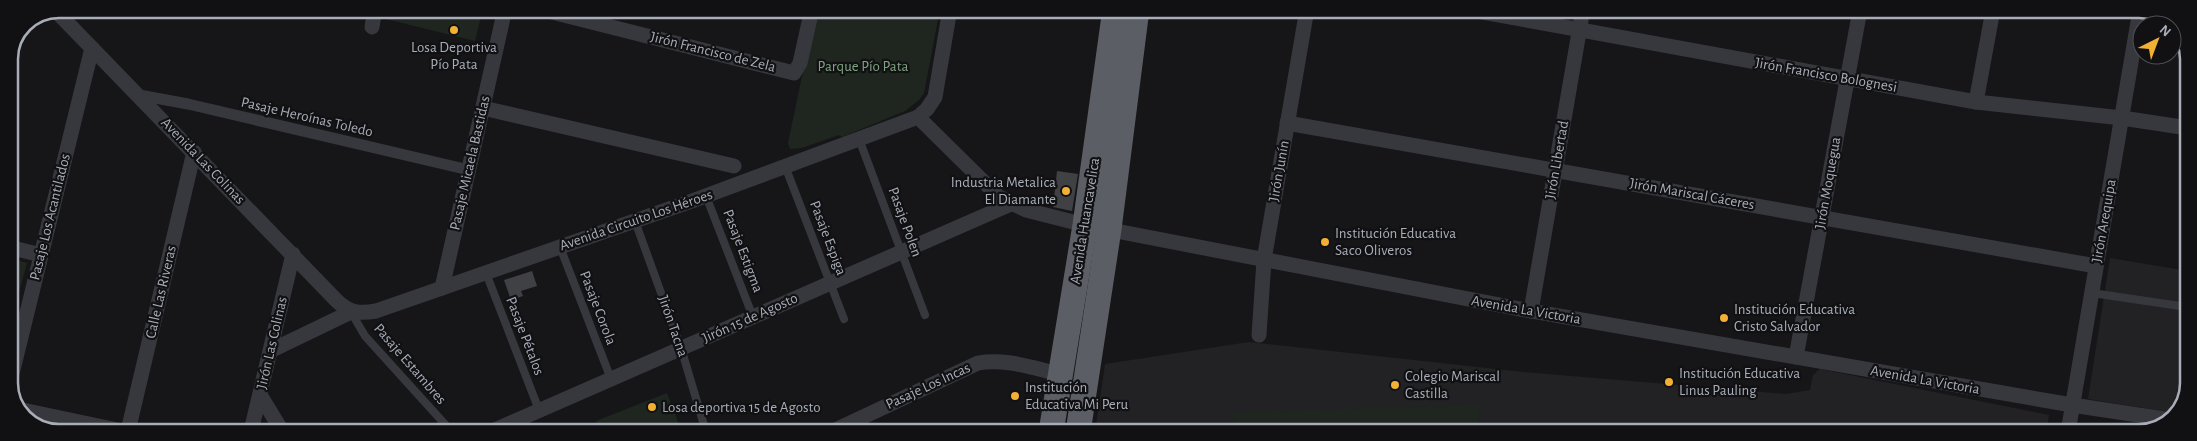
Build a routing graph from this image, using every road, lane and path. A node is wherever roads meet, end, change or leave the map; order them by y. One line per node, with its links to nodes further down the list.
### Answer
1 (63, 18): 17 (street, Avenida Las Colinas)
2 (374, 18): 15 (street)
3 (503, 18): 21 (street, Pasaje Micaela Bastidas)
4 (576, 18): 5 (street, Jirón Francisco de Zela)
5 (810, 18)
6 (948, 18): 22 (street)
7 (1114, 18): 36 (highway, Avenida Huancavelica)
8 (1135, 18): 36 (highway, Avenida Huancavelica)
9 (1306, 18): 24 (street, Jirón Junín)
10 (1514, 18): 16 (street, Jirón Francisco Bolognesi)
11 (1581, 18): 16 (street, Jirón Libertad)
12 (1858, 18): 18 (street, Jirón Moquegua)
13 (1992, 18): 20 (street)
14 (2139, 18): 23 (street, Jirón Arequipa)
15 (372, 27)
16 (1579, 30): 18 (street, Jirón Francisco Bolognesi); 31 (street, Jirón Libertad)
17 (92, 48): 19 (street, Avenida Las Colinas); 41 (street, Pasaje Los Acantilados)
18 (1847, 78): 20 (street, Jirón Francisco Bolognesi); 34 (street, Jirón Moquegua)
19 (139, 95): 27 (street, Avenida Las Colinas); 30 (street, Pasaje Heroínas Toledo)
20 (1976, 102): 23 (street, Jirón Francisco Bolognesi)
21 (483, 108): 28 (street); 30 (street, Pasaje Micaela Bastidas)
22 (918, 117): 26 (street, Avenida Circuito Los Héroes); 33 (street, Avenida La Victoria)
23 (2122, 118): 25 (street, Jirón Francisco Bolognesi); 43 (street, Jirón Arequipa)
24 (1288, 123): 31 (street, Jirón Mariscal Cáceres); 42 (street, Jirón Junín)
25 (2179, 127)
26 (859, 139): 29 (street, Avenida Circuito Los Héroes); 39 (lane, Pasaje Polen)
27 (194, 152): 40 (street, Avenida Las Colinas); 67 (street, Calle Las Riveras)
28 (734, 166)
29 (785, 166): 32 (street, Avenida Circuito Los Héroes); 45 (lane, Pasaje Espiga)
30 (469, 170): 46 (street, Pasaje Micaela Bastidas)
31 (1555, 170): 34 (street, Jirón Mariscal Cáceres); 49 (street, Jirón Libertad)
32 (706, 196): 35 (street, Avenida Circuito Los Héroes); 52 (lane, Pasaje Estigma)
33 (1010, 204): 36 (street, Avenida La Victoria); 39 (street, Jirón 15 de Agosto)
34 (1821, 217): 43 (street, Jirón Mariscal Cáceres); 58 (street, Jirón Moquegua)
35 (635, 221): 37 (street, Avenida Circuito Los Héroes); 55 (lane, Jirón Tacna)
36 (1097, 227): 42 (street, Avenida La Victoria); 59 (highway, Avenida Huancavelica); 75 (highway, Avenida Huancavelica)
37 (560, 247): 44 (street, Avenida Circuito Los Héroes); 60 (lane, Pasaje Corola)
38 (18, 249): 41 (street)
39 (902, 252): 45 (street, Jirón 15 de Agosto); 51 (lane, Pasaje Polen)
40 (293, 254): 50 (street, Avenida Las Colinas); 57 (street, Jirón Las Colinas)
41 (41, 255): 56 (street, Pasaje Los Acantilados)
42 (1264, 260): 49 (street, Avenida La Victoria); 54 (street, Jirón Junín)
43 (2096, 266): 47 (street, Jirón Arequipa)
44 (486, 273): 46 (street, Avenida Circuito Los Héroes); 63 (lane, Pasaje Pétalos)
45 (830, 283): 52 (street, Jirón 15 de Agosto); 53 (lane, Pasaje Espiga)
46 (442, 288): 50 (street, Avenida Circuito Los Héroes)
47 (2092, 293): 48 (lane); 62 (street, Jirón Arequipa)
48 (2180, 305)
49 (1531, 311): 58 (street, Avenida La Victoria)
50 (351, 312): 57 (street); 70 (lane, Pasaje Estambres)
51 (925, 315)
52 (753, 316): 55 (street, Jirón 15 de Agosto)
53 (844, 319)
54 (1258, 334)
55 (681, 348): 60 (street, Jirón 15 de Agosto); 72 (lane, Jirón Tacna)
56 (18, 349)
57 (270, 351): 61 (street, Jirón Las Colinas)
58 (1796, 357): 62 (street, Avenida La Victoria)
59 (1059, 374): 73 (street, Pasaje Los Incas); 74 (highway, Avenida Huancavelica)
60 (611, 378): 63 (street, Jirón 15 de Agosto)
61 (260, 395): 68 (street, Jirón Las Colinas); 69 (street)
62 (2072, 405): 65 (street, Avenida La Victoria); 76 (street, Jirón Arequipa)
63 (539, 410): 71 (street, Jirón 15 de Agosto)
64 (29, 411): 66 (street)
65 (2158, 418)
66 (89, 424)
67 (130, 424)
68 (253, 424)
69 (277, 424)
70 (445, 424)
71 (508, 424)
72 (704, 424)
73 (848, 424)
74 (1052, 424)
75 (1079, 424)
76 (2069, 424)

